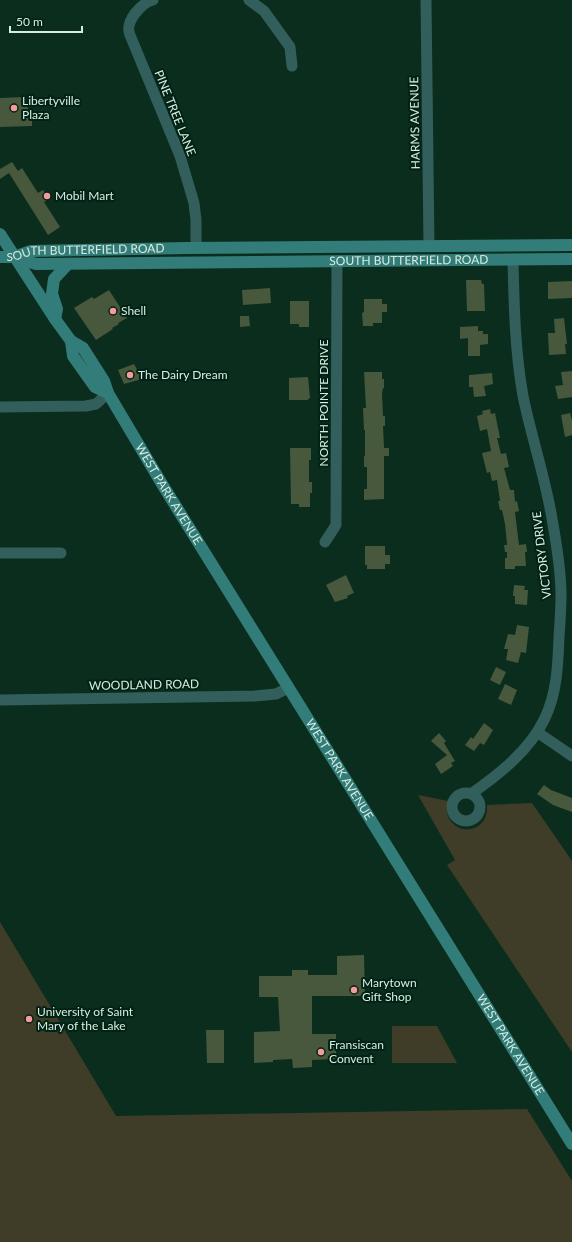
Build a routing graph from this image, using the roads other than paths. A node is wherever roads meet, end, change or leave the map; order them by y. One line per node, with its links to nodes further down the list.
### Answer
1 (153, 0): 8 (street, PINE TREE LANE)
2 (249, 0): 4 (street)
3 (426, 0): 7 (street, HARMS AVENUE)
4 (292, 66)
5 (0, 234): 9 (main road, WEST PARK AVENUE)
6 (572, 245): 7 (main road, SOUTH BUTTERFIELD ROAD)
7 (429, 246): 8 (main road, SOUTH BUTTERFIELD ROAD)
8 (196, 248): 9 (main road, SOUTH BUTTERFIELD ROAD)
9 (14, 257): 10 (main road); 14 (main road, SOUTH BUTTERFIELD ROAD); 15 (main road, WEST PARK AVENUE)
10 (0, 258)
11 (572, 259): 12 (main road, SOUTH BUTTERFIELD ROAD)
12 (513, 260): 13 (main road, SOUTH BUTTERFIELD ROAD); 23 (street, VICTORY DRIVE)
13 (337, 261): 14 (main road, SOUTH BUTTERFIELD ROAD); 18 (street, NORTH POINTE DRIVE)
14 (68, 264): 15 (main road)
15 (55, 319): 16 (main road, WEST PARK AVENUE)
16 (108, 393): 17 (street); 21 (main road, WEST PARK AVENUE)
17 (0, 408)
18 (325, 542)
19 (0, 553): 20 (street)
20 (61, 553)
21 (288, 688): 22 (street, WOODLAND ROAD); 26 (main road, WEST PARK AVENUE)
22 (0, 700)
23 (537, 732): 24 (street); 25 (street, VICTORY DRIVE)
24 (572, 756)
25 (471, 794)
26 (572, 1144)

